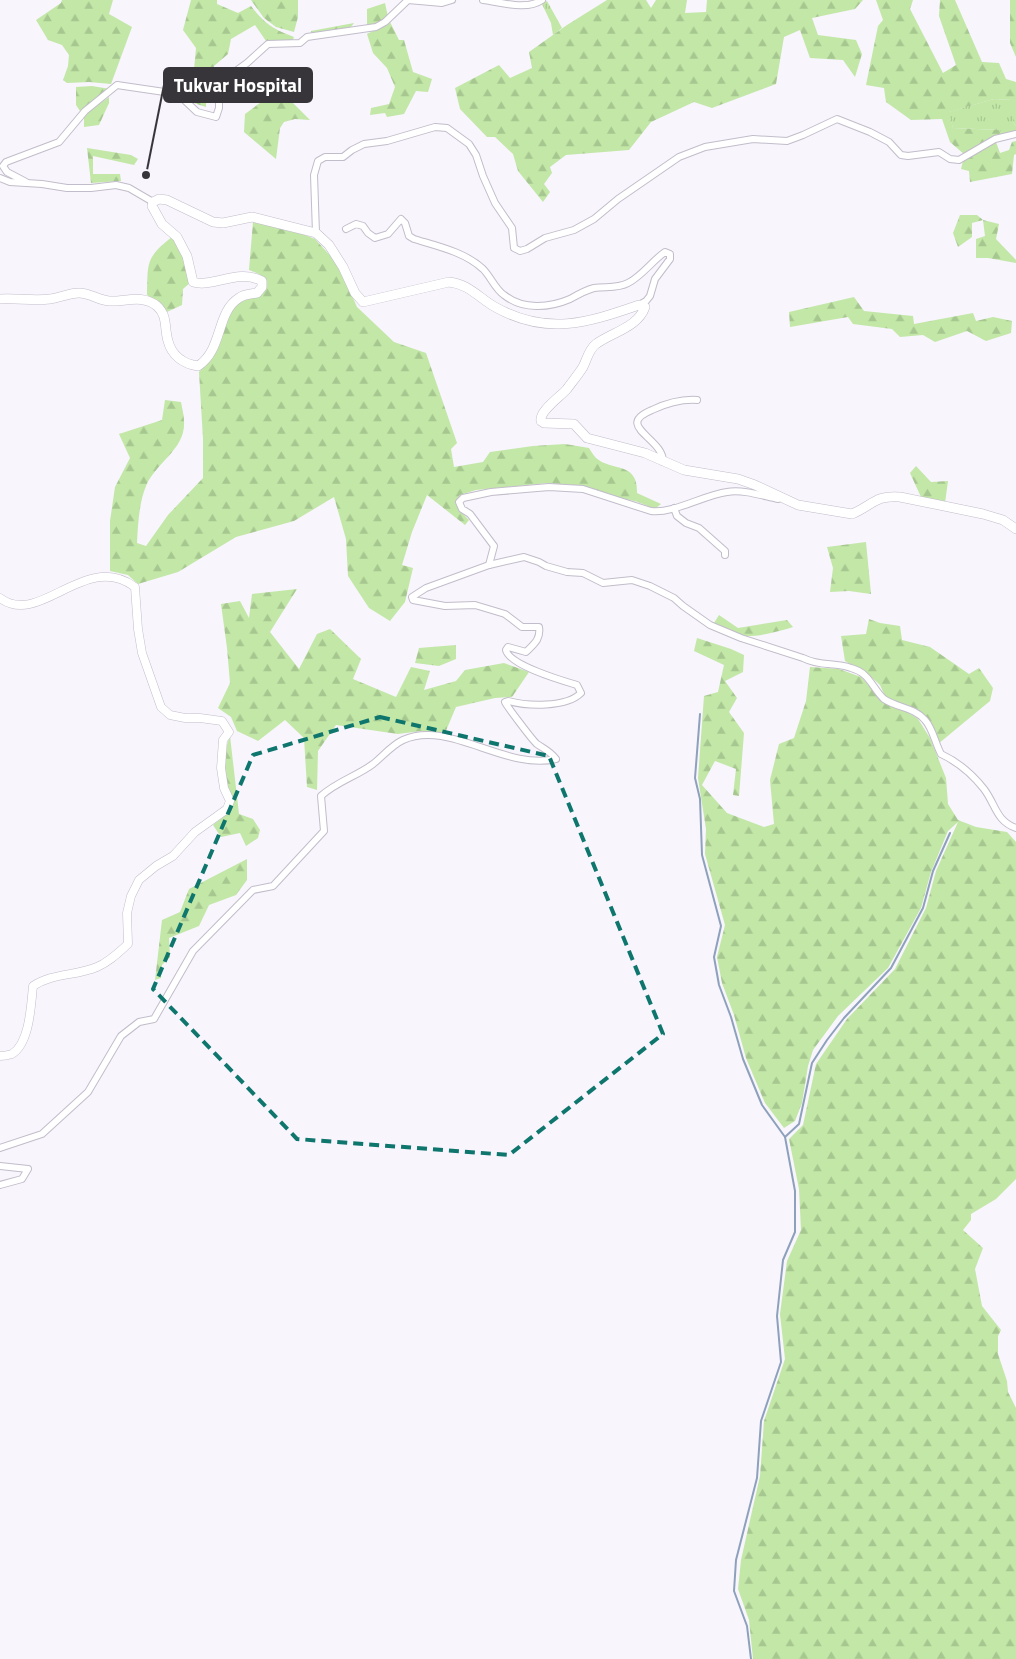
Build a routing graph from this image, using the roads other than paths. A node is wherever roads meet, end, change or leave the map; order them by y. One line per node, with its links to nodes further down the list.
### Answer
1 (452, 0): 6 (street)
2 (483, 0): 3 (street)
3 (542, 0)
4 (1016, 134): 9 (street)
5 (0, 178): 6 (street)
6 (26, 182): 7 (street)
7 (153, 202): 9 (main road); 10 (main road)
8 (346, 229): 11 (street)
9 (316, 233): 11 (main road)
10 (0, 299)
11 (640, 305): 13 (main road)
12 (697, 400): 13 (street)
13 (663, 462): 14 (main road)
14 (785, 500): 15 (street); 16 (main road)
15 (674, 508): 17 (street); 18 (street)
16 (1016, 528)
17 (725, 555)
18 (489, 565): 20 (street); 22 (street)
19 (0, 598): 21 (street)
20 (1016, 828)
21 (0, 1056)
22 (0, 1148)
23 (0, 1166): 24 (street)
24 (0, 1186)

